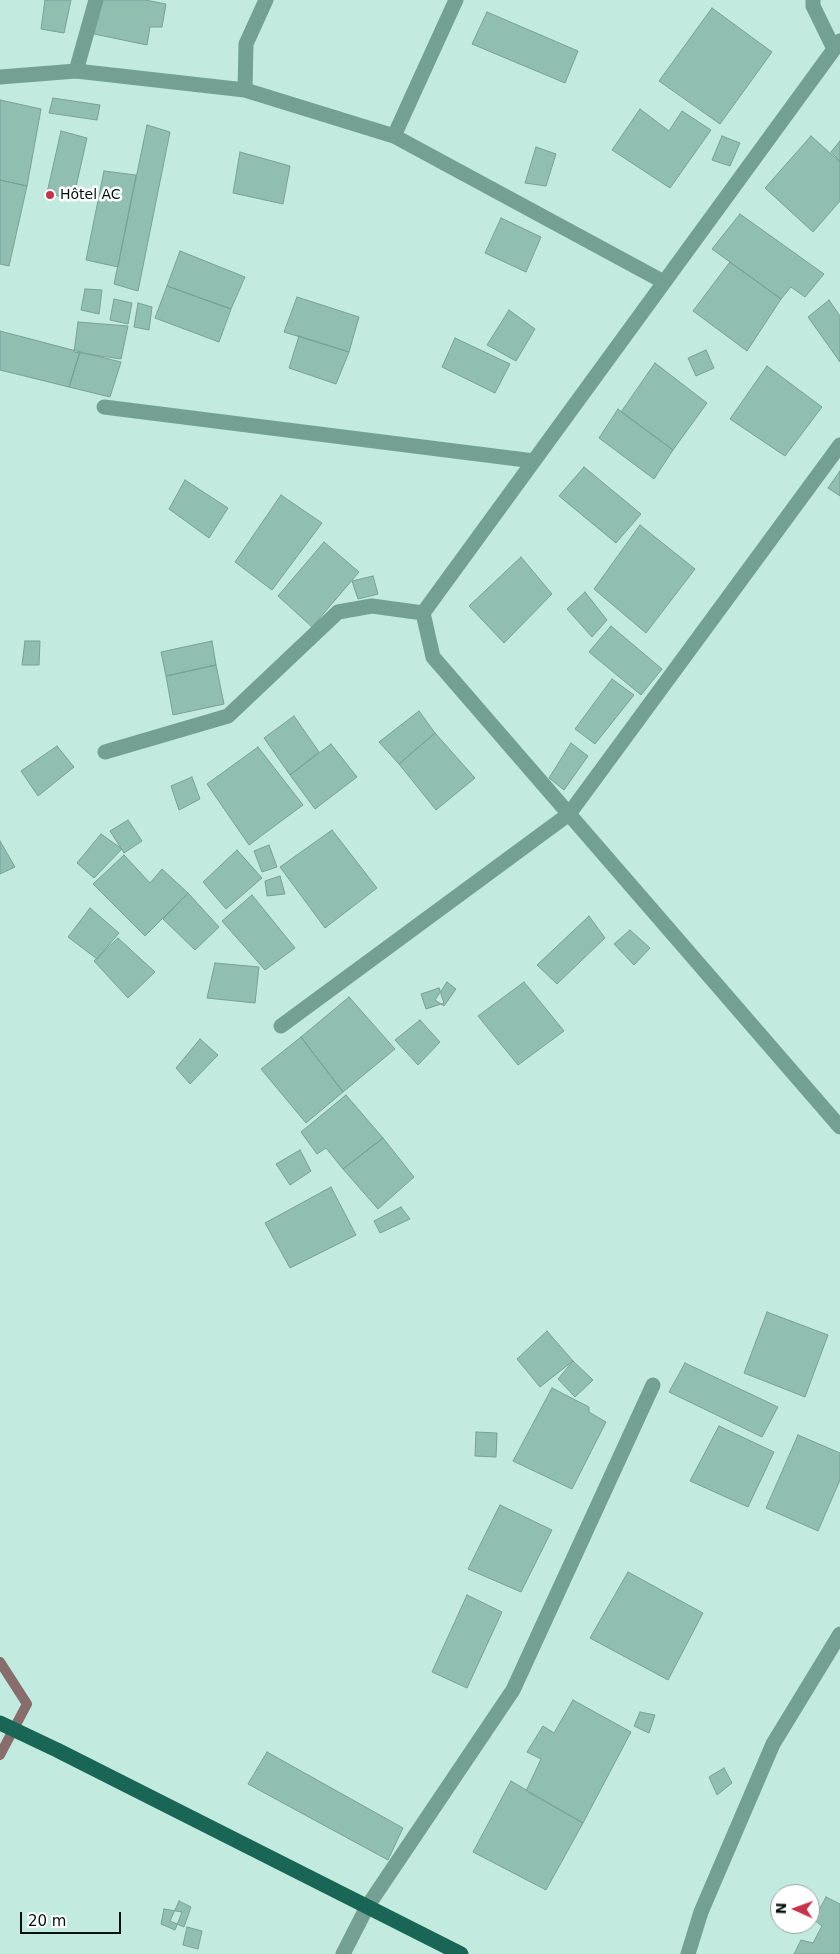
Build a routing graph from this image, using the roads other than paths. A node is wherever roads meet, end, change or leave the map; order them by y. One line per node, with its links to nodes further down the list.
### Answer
1 (96, 0): 6 (street)
2 (266, 0): 8 (street)
3 (456, 0): 9 (street)
4 (813, 0): 5 (street)
5 (837, 45): 10 (street)
6 (76, 71): 7 (street); 8 (street)
7 (0, 77)
8 (245, 90): 9 (street)
9 (394, 136): 10 (street)
10 (664, 282): 13 (street)
11 (104, 407): 13 (street)
12 (840, 446): 16 (street)
13 (534, 461): 14 (street)
14 (423, 613): 15 (street); 16 (street)
15 (105, 752)
16 (569, 814): 17 (street); 18 (street)
17 (281, 1026)
18 (840, 1127)
19 (653, 1385): 22 (street)
20 (840, 1634): 25 (street)
21 (0, 1723): 22 (main road)
22 (367, 1907): 23 (street); 24 (main road)
23 (343, 1954)
24 (461, 1954)
25 (688, 1954)

